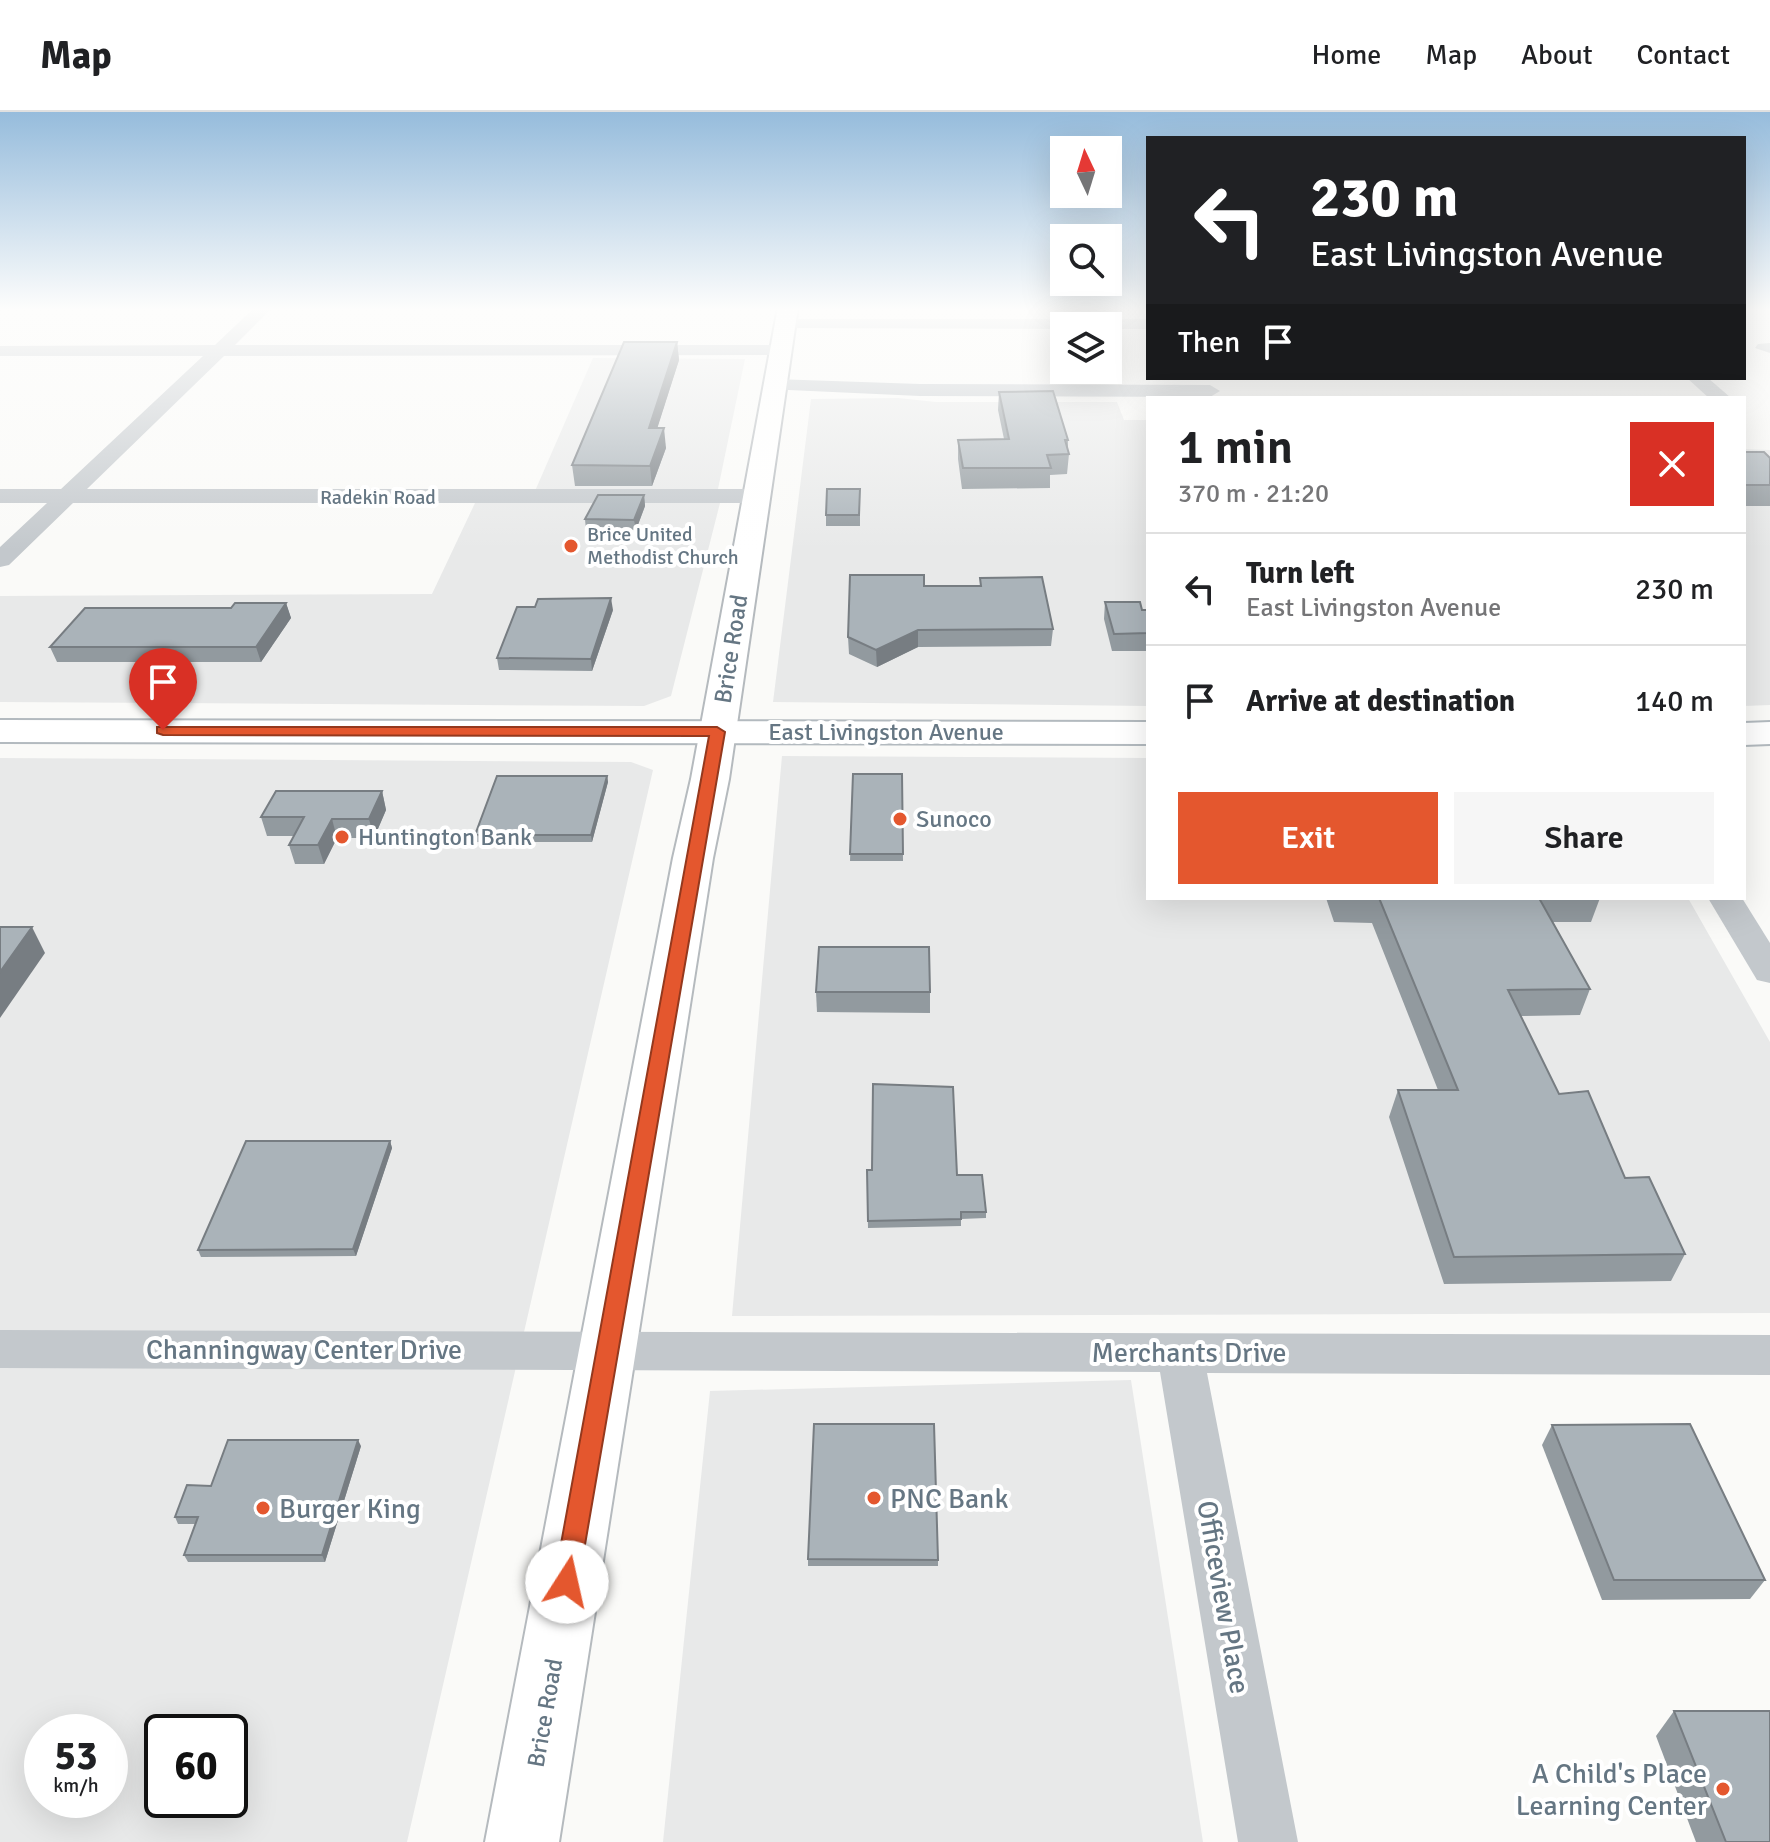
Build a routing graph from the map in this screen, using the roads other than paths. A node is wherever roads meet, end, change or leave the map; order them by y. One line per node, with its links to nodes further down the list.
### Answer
1 (182, 388): 8 (street)
2 (774, 388): 4 (main road, Brice Road)
3 (1209, 389): 4 (street)
4 (773, 391): 9 (main road, Brice Road)
5 (1099, 408): 6 (street)
6 (1146, 408)
7 (0, 496): 8 (street, Radekin Road)
8 (68, 496): 9 (street, Radekin Road); 10 (street)
9 (756, 496): 12 (main road, Brice Road)
10 (0, 560)
11 (0, 731): 12 (main road, East Livingston Avenue)
12 (717, 732): 13 (main road, East Livingston Avenue); 18 (main road, Brice Road)
13 (1146, 733)
14 (1770, 733): 15 (main road)
15 (1746, 734)
16 (1726, 900): 17 (street)
17 (1770, 972)
18 (608, 1348): 19 (street, Channingway Center Drive); 20 (street, Merchants Drive); 22 (main road, Brice Road)
19 (0, 1349)
20 (1180, 1352): 21 (street, Merchants Drive); 23 (street, Officeview Place)
21 (1770, 1355)
22 (522, 1842)
23 (1268, 1842)

